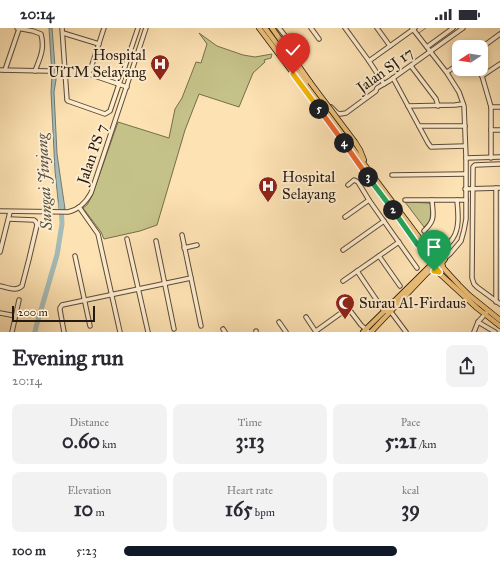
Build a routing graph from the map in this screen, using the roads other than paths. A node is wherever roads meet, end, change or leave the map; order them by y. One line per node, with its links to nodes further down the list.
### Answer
1 (18, 28): 30 (street); 31 (street)
2 (62, 28): 16 (street)
3 (104, 28): 21 (street)
4 (138, 28): 38 (street)
5 (146, 28): 39 (street, Jalan PS 7)
6 (259, 28): 90 (main road)
7 (265, 28): 40 (main road)
8 (272, 28): 54 (main road, bridge)
9 (279, 28): 19 (street)
10 (311, 28): 18 (street)
11 (345, 28): 25 (street)
12 (377, 28): 22 (street)
13 (452, 28): 23 (street, Jalan SJ 17)
14 (463, 28): 24 (street, Jalan SJ 17)
15 (414, 29): 22 (street); 23 (street)
16 (63, 33): 21 (street); 38 (street)
17 (500, 34): 20 (street)
18 (319, 39)
19 (291, 43)
20 (488, 43)
21 (99, 44): 38 (street)
22 (390, 46): 25 (street)
23 (426, 47): 24 (street)
24 (430, 52): 27 (street, Jalan SJ 17); 33 (street)
25 (369, 61): 37 (street)
26 (500, 64): 34 (street)
27 (411, 66): 36 (street, Jalan SJ 17); 43 (street)
28 (452, 69): 33 (street)
29 (0, 70): 30 (street)
30 (5, 70): 31 (street)
31 (35, 71): 32 (street)
32 (48, 71)
33 (447, 72): 41 (street)
34 (488, 72)
35 (482, 76): 44 (street)
36 (393, 78): 37 (street, Jalan SJ 17); 42 (street)
37 (384, 84): 40 (street, Jalan SJ 17)
38 (119, 85): 39 (street)
39 (126, 88): 67 (street, Jalan PS 7)
40 (320, 101): 54 (main road)
41 (463, 104): 43 (street); 47 (street)
42 (408, 106): 43 (street); 46 (street)
43 (438, 106)
44 (491, 107): 45 (street); 48 (street)
45 (500, 107)
46 (419, 126): 47 (street); 50 (street)
47 (465, 126): 50 (street)
48 (491, 130): 49 (street); 53 (street)
49 (500, 130)
50 (465, 146): 52 (street)
51 (500, 157): 53 (street)
52 (466, 158): 53 (street); 56 (street)
53 (491, 158)
54 (364, 164): 87 (main road)
55 (500, 164): 61 (street)
56 (466, 174): 57 (street); 60 (street)
57 (392, 175)
58 (348, 185): 62 (street)
59 (498, 188): 61 (street); 73 (street)
60 (465, 189): 61 (street); 66 (street)
61 (473, 189): 109 (street)
62 (369, 200): 74 (street); 76 (street)
63 (405, 200): 64 (street)
64 (432, 200): 65 (street); 77 (street)
65 (457, 200): 66 (street); 85 (street)
66 (466, 200): 91 (street)
67 (83, 203): 68 (street, Jalan PS 7); 72 (street)
68 (79, 207): 70 (street, Jalan PS 7); 72 (street)
69 (0, 211): 71 (street, Jalan PS 7)
70 (73, 211): 71 (street, Jalan PS 7); 72 (street)
71 (10, 212): 75 (street)
72 (82, 212): 105 (street)
73 (498, 212): 109 (street)
74 (345, 217)
75 (9, 219): 86 (street); 102 (street)
76 (384, 221): 81 (street); 84 (street)
77 (424, 231)
78 (182, 235): 83 (street)
79 (127, 239): 104 (street)
80 (156, 241): 101 (street)
81 (399, 242): 89 (street); 94 (street)
82 (197, 245): 83 (street)
83 (184, 248): 99 (street)
84 (343, 250)
85 (441, 250)
86 (0, 252)
87 (433, 255): 91 (main road); 92 (main road)
88 (75, 256): 107 (street)
89 (379, 256): 96 (street); 103 (street)
90 (426, 257): 93 (main road); 97 (main road)
91 (444, 257): 92 (street); 95 (main road)
92 (438, 262): 93 (main road); 95 (main road)
93 (433, 266): 97 (main road); 98 (main road)
94 (417, 268)
95 (444, 269): 113 (main road)
96 (357, 271): 100 (street); 111 (street)
97 (426, 272): 98 (main road); 111 (main road); 112 (main road)
98 (439, 272): 113 (main road)
99 (190, 278): 101 (street); 121 (street)
100 (344, 281)
101 (164, 284): 104 (street); 123 (street)
102 (0, 286)
103 (400, 286)
104 (139, 289): 105 (street); 128 (street)
105 (112, 294): 107 (street); 127 (street)
106 (19, 300): 115 (street)
107 (85, 300): 120 (street); 126 (street)
108 (342, 300): 110 (street)
109 (498, 303)
110 (348, 308): 124 (street); 130 (street)
111 (384, 310): 112 (street); 124 (main road)
112 (391, 312): 124 (main road); 131 (street)
113 (486, 312): 117 (main road); 119 (street); 122 (main road)
114 (0, 313): 115 (street)
115 (16, 316): 125 (street)
116 (306, 317): 130 (street)
117 (500, 320)
118 (279, 322): 129 (street)
119 (478, 322): 132 (street); 133 (street)
120 (90, 326)
121 (201, 326)
122 (500, 326)
123 (174, 329)
124 (367, 331)
125 (12, 332)
126 (64, 332)
127 (120, 332)
128 (148, 332)
129 (286, 332)
130 (316, 332)
131 (406, 332)
132 (474, 332)
133 (495, 332)

